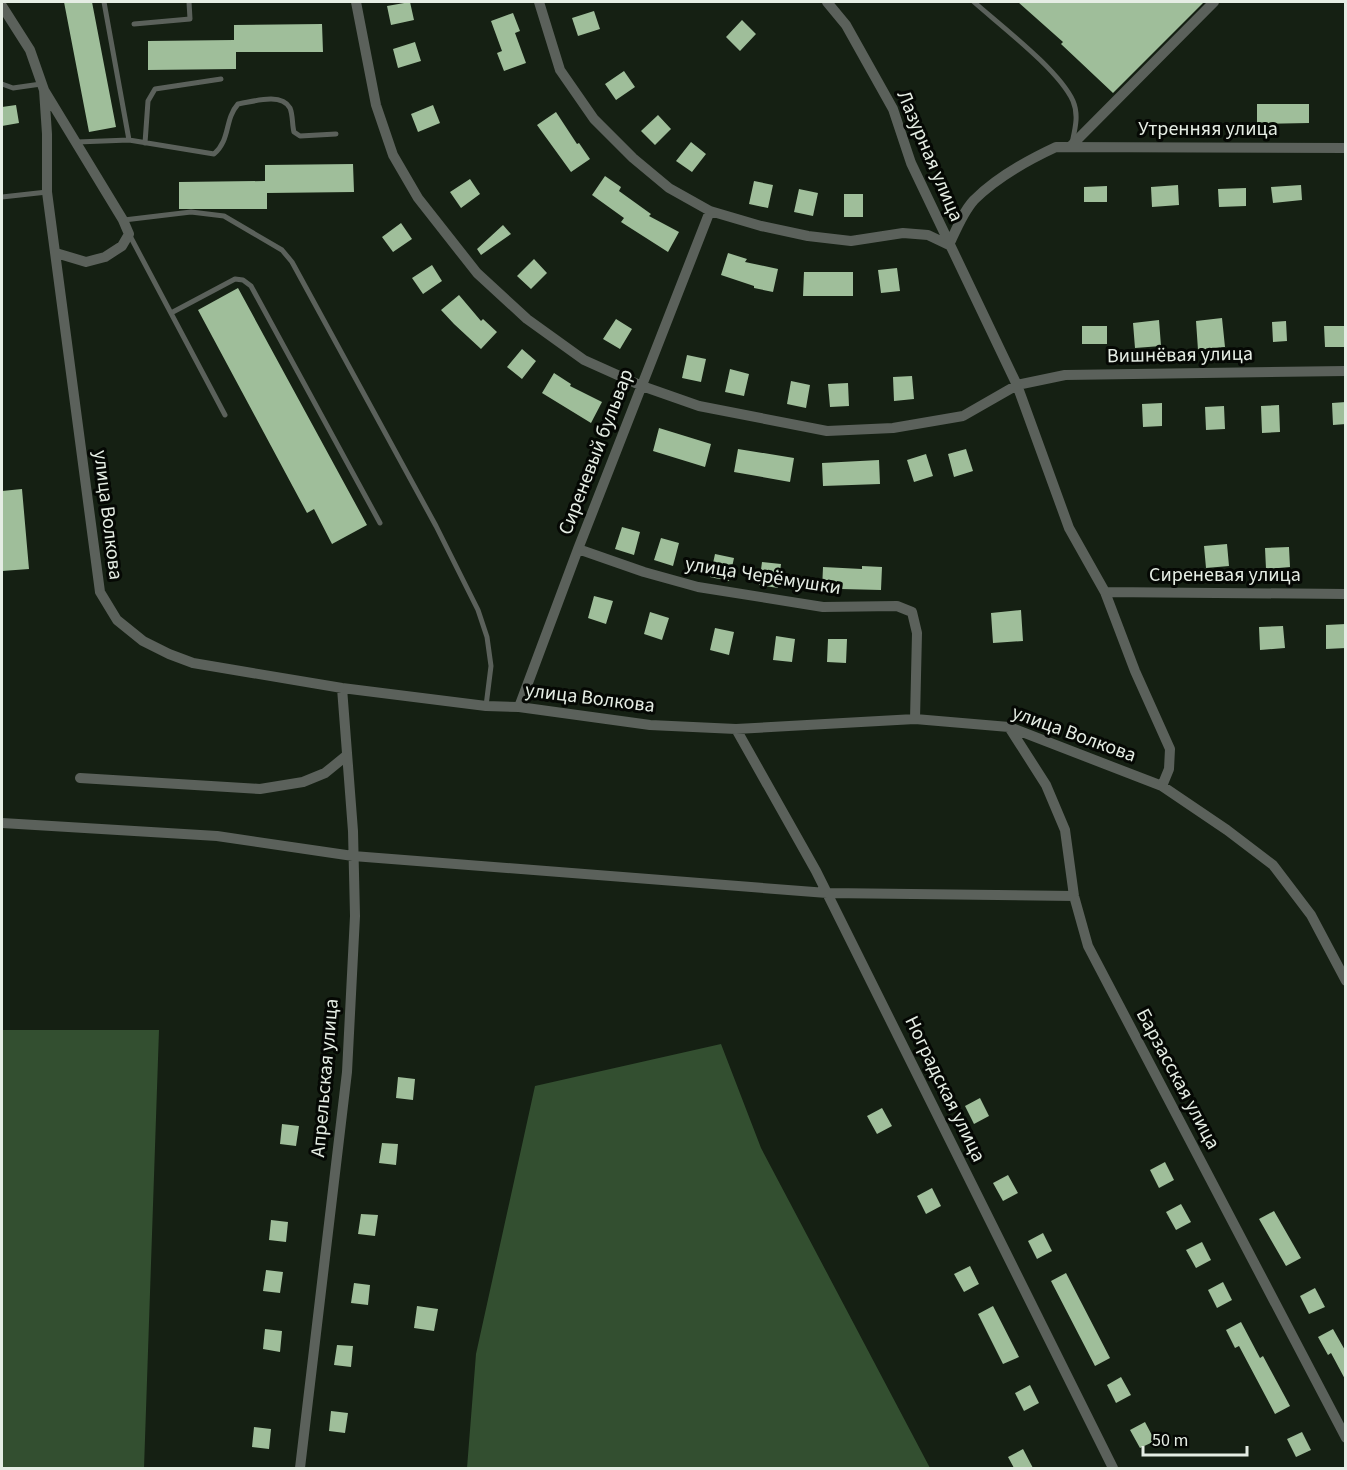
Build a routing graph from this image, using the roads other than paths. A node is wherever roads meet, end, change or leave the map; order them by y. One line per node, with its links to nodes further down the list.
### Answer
1 (104, 2): 14 (lane)
2 (189, 2): 9 (lane)
3 (356, 2): 29 (street, Вишнёвая улица)
4 (539, 2): 21 (street, Лазурная улица)
5 (827, 2): 24 (street, Лазурная улица)
6 (974, 2): 17 (lane)
7 (1214, 2): 17 (street)
8 (2, 9): 12 (street, улица Волкова)
9 (134, 24)
10 (221, 79): 16 (lane)
11 (2, 84): 12 (lane)
12 (42, 87): 15 (street, улица Волкова); 19 (street, улица Волкова)
13 (336, 134): 16 (lane)
14 (129, 141): 15 (lane); 16 (lane)
15 (76, 142): 22 (street, улица Волкова)
16 (145, 143)
17 (1070, 147): 18 (street, Утренняя улица); 24 (street, Утренняя улица)
18 (1346, 148)
19 (47, 192): 20 (lane); 25 (street, улица Волкова)
20 (2, 197)
21 (710, 211): 24 (street, Лазурная улица); 29 (street, Сиреневый бульвар)
22 (123, 220): 23 (street, улица Волкова); 36 (lane)
23 (129, 234): 25 (street); 26 (lane)
24 (949, 245): 28 (street)
25 (56, 253): 35 (street, улица Волкова)
26 (171, 313): 30 (lane); 31 (lane)
27 (1346, 371): 28 (street, Вишнёвая улица)
28 (1017, 385): 29 (street, Вишнёвая улица); 33 (street)
29 (642, 386): 32 (street, Сиреневый бульвар)
30 (225, 415)
31 (380, 523)
32 (578, 549): 37 (street, Сиреневый бульвар); 38 (street, улица Черёмушки)
33 (1105, 592): 34 (street, Сиреневая улица); 43 (street)
34 (1346, 594)
35 (342, 688): 36 (street, улица Волкова); 41 (street, Апрельская улица)
36 (486, 706): 37 (street, улица Волкова)
37 (519, 707): 40 (street, улица Волкова)
38 (915, 719): 39 (street, улица Волкова); 40 (street, улица Волкова)
39 (1009, 727): 43 (street, улица Волкова); 47 (street, Барзасская улица)
40 (736, 729): 46 (street, Ноградская улица)
41 (346, 756): 42 (street); 45 (street, Апрельская улица)
42 (80, 778)
43 (1162, 786): 48 (street, улица Волкова)
44 (2, 823): 45 (street)
45 (353, 856): 46 (street); 50 (street, Апрельская улица)
46 (827, 893): 47 (street); 51 (street, Ноградская улица)
47 (1074, 896): 49 (street, Барзасская улица)
48 (1346, 981)
49 (1346, 1438)
50 (300, 1468)
51 (1113, 1468)

